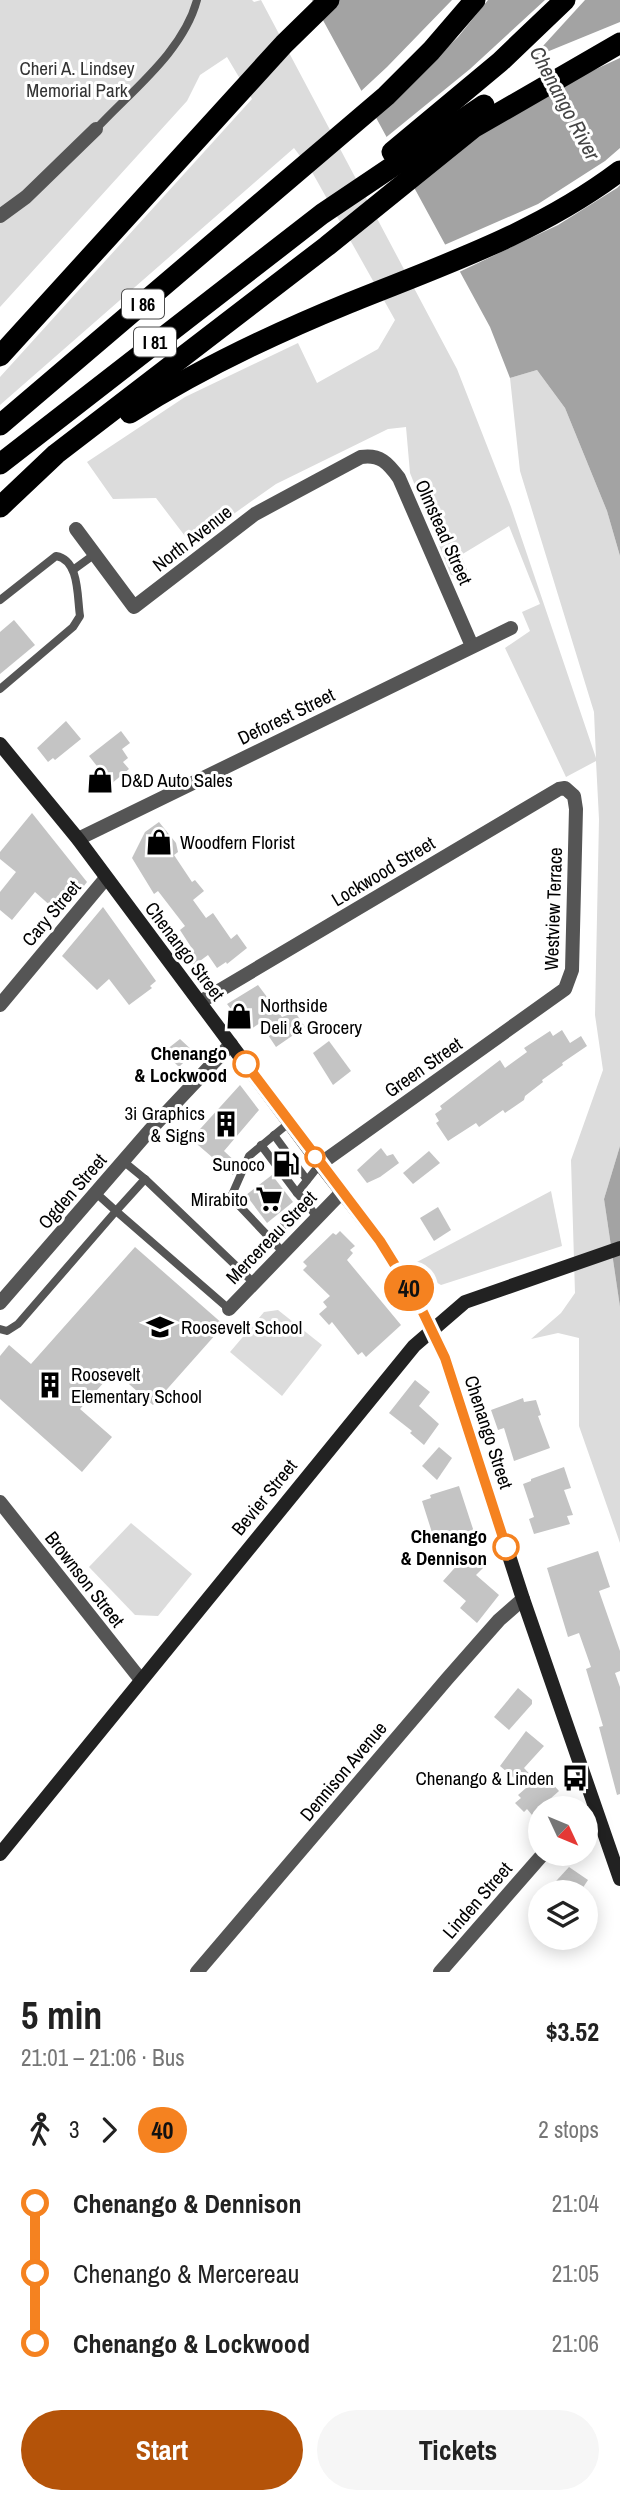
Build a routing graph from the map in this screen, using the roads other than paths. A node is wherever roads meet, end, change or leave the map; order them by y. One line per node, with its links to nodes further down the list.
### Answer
1 (197, 0): 9 (lane)
2 (316, 0): 8 (highway)
3 (330, 0): 8 (highway)
4 (475, 0): 14 (highway, I 86)
5 (565, 0): 12 (highway)
6 (620, 36): 12 (highway, I 81)
7 (620, 43): 17 (highway)
8 (284, 44): 13 (highway)
9 (96, 129): 11 (street)
10 (620, 171): 17 (highway)
11 (0, 216)
12 (317, 218): 16 (highway, I 81)
13 (1, 355)
14 (0, 425)
15 (361, 457): 20 (street, North Avenue); 24 (street, Olmstead Street)
16 (0, 464)
17 (19, 490): 18 (highway)
18 (0, 507)
19 (76, 529): 20 (street, North Avenue)
20 (95, 554): 21 (lane)
21 (73, 570): 22 (lane); 25 (lane)
22 (0, 600)
23 (511, 628): 24 (street, Deforest Street)
24 (472, 646): 28 (street, Deforest Street)
25 (0, 689)
26 (0, 744): 28 (street, Chenango Street)
27 (576, 808): 30 (street, Lockwood Street); 31 (street, Westview Terrace)
28 (78, 839): 29 (street, Chenango Street)
29 (106, 877): 30 (street, Chenango Street); 32 (street, Cary Street)
30 (200, 1002): 33 (street, Chenango Street)
31 (549, 1002): 39 (street, Green Street)
32 (0, 1005)
33 (231, 1044): 34 (street, Chenango Street); 38 (street, Ogden Street)
34 (290, 1122): 35 (lane); 39 (street, Chenango Street)
35 (274, 1135): 36 (lane); 37 (lane)
36 (261, 1145): 45 (lane); 49 (lane)
37 (285, 1150)
38 (123, 1161): 41 (lane); 43 (street, Ogden Street)
39 (320, 1164): 42 (lane); 44 (street, Chenango Street)
40 (296, 1165): 42 (lane)
41 (145, 1179): 47 (lane); 52 (lane)
42 (307, 1180): 45 (lane)
43 (96, 1192): 47 (lane); 53 (street, Ogden Street)
44 (341, 1192): 48 (street, Mercereau Street); 56 (street, Chenango Street)
45 (297, 1193): 46 (lane)
46 (306, 1203): 48 (lane); 49 (lane)
47 (116, 1210): 54 (lane); 55 (lane)
48 (317, 1217): 51 (street, Mercereau Street)
49 (270, 1239): 51 (lane)
50 (620, 1248): 56 (street, Bevier Street)
51 (283, 1252): 52 (street, Mercereau Street)
52 (254, 1283): 54 (street, Mercereau Street)
53 (0, 1303)
54 (229, 1309)
55 (0, 1329)
56 (432, 1330): 58 (street, Chenango Street); 59 (street, Bevier Street)
57 (0, 1502): 59 (street, Brownson Street)
58 (523, 1599): 60 (street, Chenango Street); 65 (street, Dennison Avenue)
59 (141, 1680): 62 (street, Bevier Street)
60 (586, 1796)
61 (598, 1827): 64 (street, Chenango Street)
62 (1, 1851)
63 (533, 1866): 66 (street, Linden Street)
64 (620, 1879)
65 (197, 1972)
66 (440, 1972)

